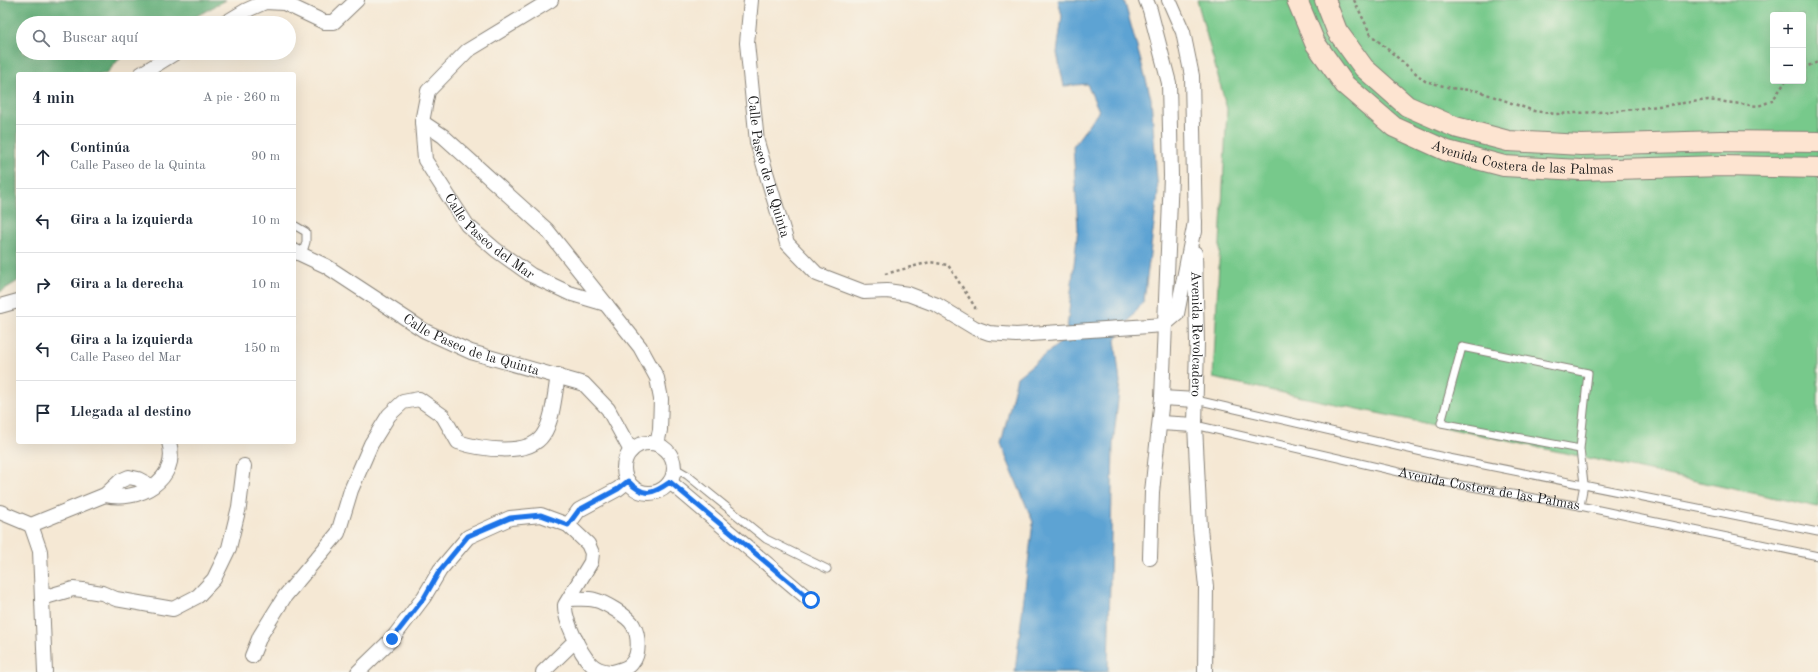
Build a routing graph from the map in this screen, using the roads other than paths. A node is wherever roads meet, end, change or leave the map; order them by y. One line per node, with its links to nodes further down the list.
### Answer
1 (357, 0): 8 (street)
2 (551, 0): 11 (street, Calle Paseo del Mar)
3 (751, 0): 20 (street, Calle Paseo de la Quinta)
4 (1146, 0): 20 (street, Avenida Revolcadero)
5 (1169, 0): 14 (street, Avenida Revolcadero)
6 (1297, 0): 13 (main road, Avenida Costera de las Palmas)
7 (1325, 0): 12 (main road, Avenida Costera de las Palmas)
8 (237, 16)
9 (164, 60): 10 (street)
10 (144, 72)
11 (422, 122): 18 (street); 18 (street, Calle Paseo del Mar)
12 (1818, 142)
13 (1818, 168)
14 (1195, 222): 20 (street); 23 (street, Avenida Revolcadero)
15 (296, 226): 16 (lane)
16 (298, 253): 21 (street, Calle Paseo de la Quinta)
17 (16, 302): 19 (street)
18 (606, 304): 27 (street)
19 (0, 306)
20 (1164, 324): 22 (street, Avenida Revolcadero)
21 (558, 375): 29 (street, Calle Paseo de la Quinta); 49 (street)
22 (1162, 398): 23 (street, Avenida Costera de las Palmas); 24 (street, Avenida Revolcadero)
23 (1196, 400): 25 (street, Avenida Revolcadero); 34 (lane, Avenida Costera de las Palmas)
24 (1160, 423): 25 (street, Avenida Costera de las Palmas); 43 (street, Avenida Revolcadero)
25 (1195, 425): 37 (lane, Avenida Costera de las Palmas); 54 (street, Avenida Revolcadero)
26 (170, 444): 35 (street)
27 (657, 444): 29 (street); 31 (street)
28 (1580, 449): 28 (lane); 34 (lane)
29 (631, 451): 32 (street)
30 (244, 466): 45 (street)
31 (675, 468): 33 (street); 44 (lane)
32 (628, 481): 33 (street); 40 (street)
33 (670, 482): 47 (street)
34 (1584, 484): 37 (lane); 41 (lane, Avenida Costera de las Palmas)
35 (151, 486): 36 (street); 36 (street)
36 (105, 496): 39 (street)
37 (1580, 506): 42 (lane, Avenida Costera de las Palmas)
38 (0, 512): 39 (street)
39 (31, 525): 45 (street)
40 (568, 525): 46 (street); 51 (street)
41 (1818, 532)
42 (1818, 556)
43 (1150, 558)
44 (826, 569)
45 (42, 598): 50 (street)
46 (570, 599): 48 (street); 53 (street)
47 (811, 600)
48 (576, 640): 52 (street); 53 (street)
49 (252, 656)
50 (45, 672)
51 (358, 672)
52 (543, 672)
53 (611, 672)
54 (1205, 672)

